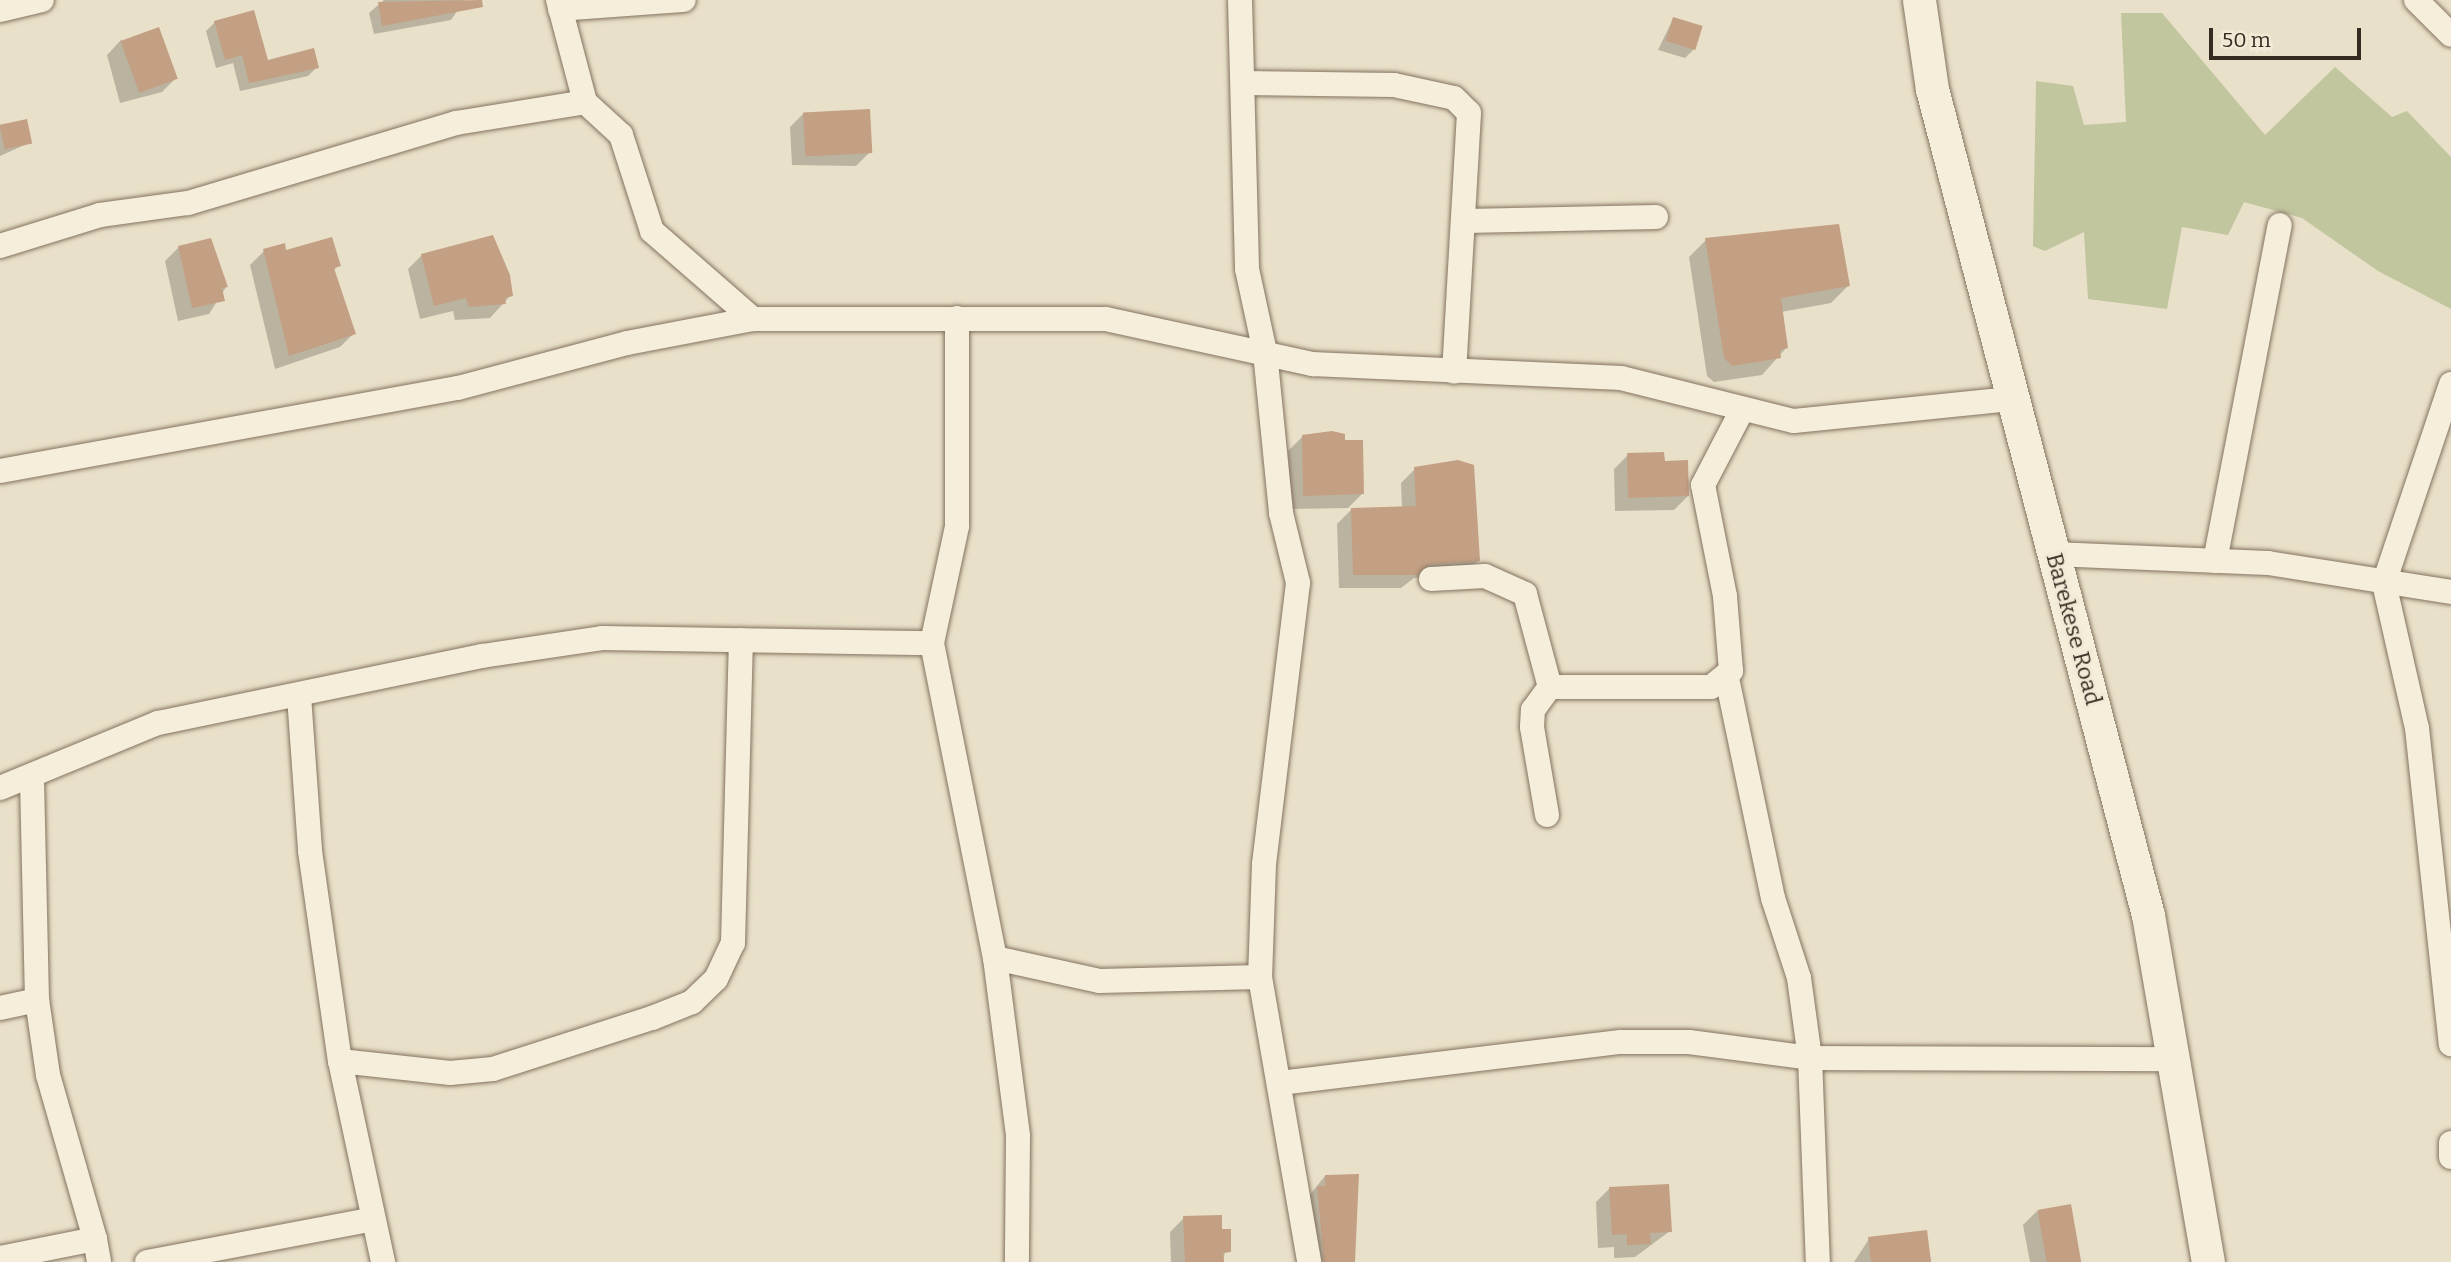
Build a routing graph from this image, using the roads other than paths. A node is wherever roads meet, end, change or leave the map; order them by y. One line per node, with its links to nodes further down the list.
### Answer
1 (42, 0): 7 (street)
2 (684, 0): 6 (street)
3 (1240, 0): 9 (street)
4 (1919, 0): 20 (main road, Barekese Road)
5 (2416, 0): 8 (street)
6 (559, 4): 10 (street)
7 (0, 9)
8 (2451, 35)
9 (1244, 83): 12 (street); 17 (street)
10 (585, 102): 14 (street); 16 (street)
11 (1656, 217): 12 (street)
12 (1466, 221): 18 (street)
13 (2280, 225): 24 (street)
14 (0, 246)
15 (957, 318): 16 (street); 17 (street); 29 (street)
16 (753, 319): 22 (street)
17 (1265, 352): 18 (street); 38 (street)
18 (1454, 372): 21 (street)
19 (2451, 384): 26 (street)
20 (2011, 399): 21 (street); 23 (main road, Barekese Road)
21 (1742, 410): 30 (street)
22 (0, 471)
23 (2053, 554): 24 (street); 43 (main road, Barekese Road)
24 (2215, 561): 26 (street)
25 (1431, 579): 31 (street)
26 (2384, 583): 27 (street); 36 (street)
27 (2451, 592)
28 (741, 640): 29 (street); 32 (street); 44 (street)
29 (932, 643): 37 (street)
30 (1727, 678): 31 (street); 42 (street)
31 (1550, 687): 35 (street)
32 (299, 696): 33 (street); 44 (street)
33 (32, 778): 34 (street); 39 (street)
34 (0, 788)
35 (1547, 815)
36 (2442, 853): 41 (street)
37 (995, 958): 38 (street); 50 (street)
38 (1260, 977): 45 (street)
39 (37, 1000): 40 (street); 49 (street)
40 (0, 1008)
41 (2451, 1044)
42 (1810, 1058): 43 (street); 45 (street); 55 (street)
43 (2177, 1059): 56 (main road, Barekese Road)
44 (340, 1060): 48 (street)
45 (1280, 1083): 54 (street)
46 (2451, 1143): 47 (street)
47 (2451, 1157)
48 (369, 1220): 52 (street); 53 (street)
49 (97, 1250): 51 (street)
50 (1012, 1257)
51 (0, 1258)
52 (146, 1262)
53 (383, 1262)
54 (1309, 1262)
55 (1818, 1262)
56 (2208, 1262)

